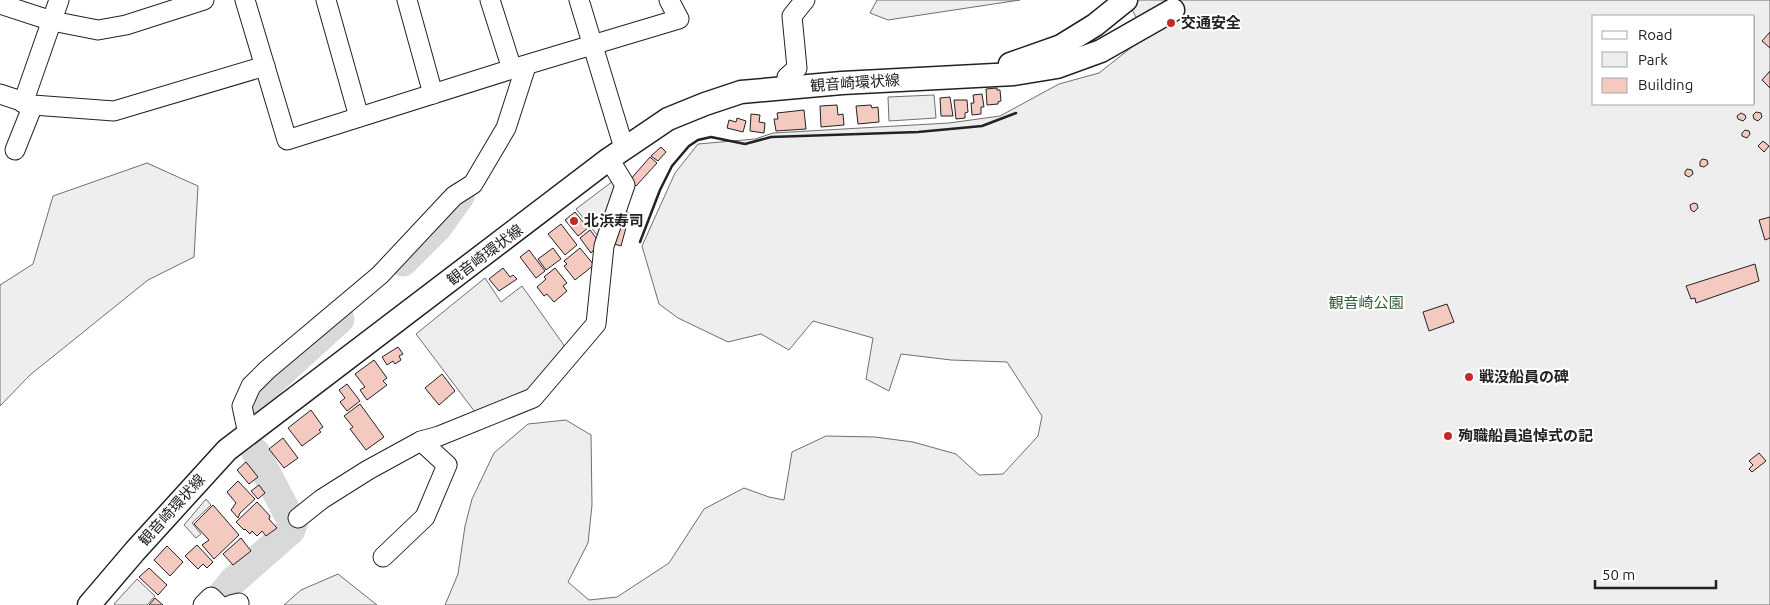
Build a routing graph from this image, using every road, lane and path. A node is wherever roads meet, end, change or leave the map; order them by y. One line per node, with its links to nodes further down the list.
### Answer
1 (59, 0): 13 (street)
2 (204, 0): 13 (street)
3 (245, 0): 15 (street)
4 (326, 0): 22 (street)
5 (407, 0): 20 (street)
6 (490, 0): 16 (street)
7 (579, 0): 14 (street)
8 (669, 0): 14 (street)
9 (805, 0): 18 (street)
10 (1126, 0): 17 (main road, 観音崎環状線)
11 (0, 4): 13 (street)
12 (1173, 10): 17 (main road, 観音崎環状線)
13 (52, 21): 21 (street)
14 (592, 45): 16 (street); 24 (street)
15 (265, 66): 21 (street); 22 (street)
16 (519, 68): 20 (street); 25 (street)
17 (966, 76): 18 (main road, 観音崎環状線)
18 (789, 88): 24 (main road, 観音崎環状線)
19 (0, 94): 21 (street)
20 (432, 94): 22 (street)
21 (28, 104): 23 (street)
22 (360, 117)
23 (15, 150)
24 (617, 154): 25 (main road, 観音崎環状線); 26 (street)
25 (248, 434): 29 (main road, 観音崎環状線)
26 (421, 441): 27 (street); 28 (street)
27 (298, 518)
28 (383, 557)
29 (89, 605)

